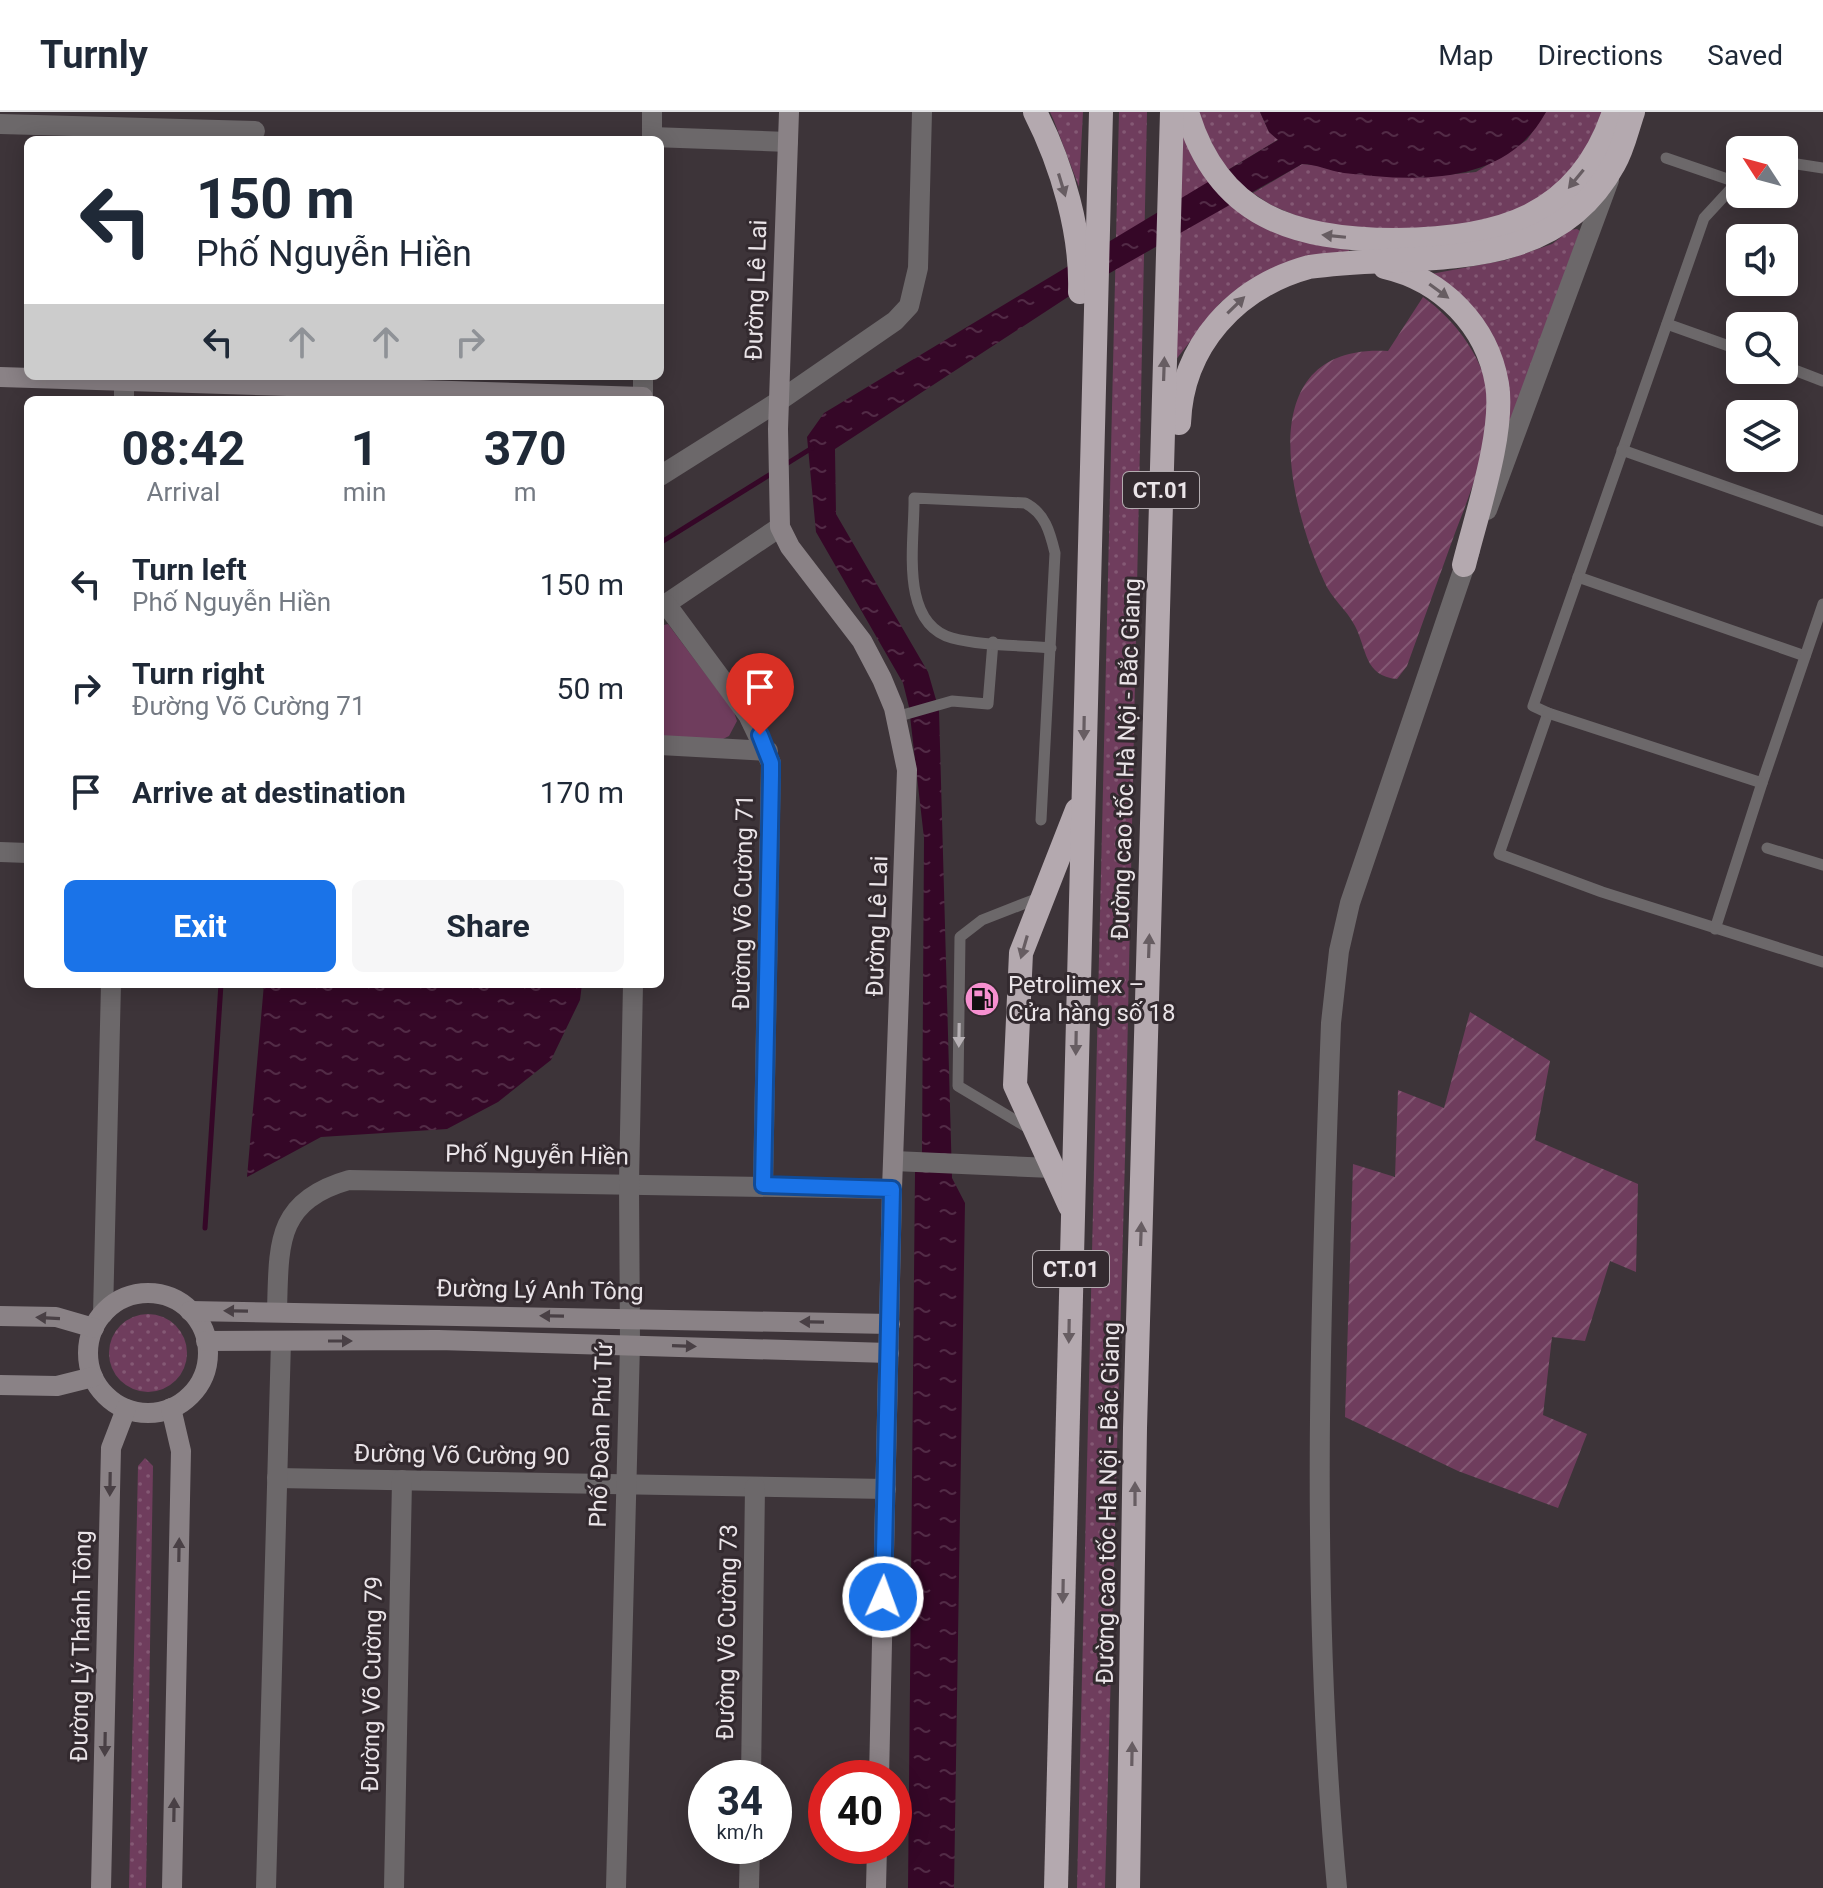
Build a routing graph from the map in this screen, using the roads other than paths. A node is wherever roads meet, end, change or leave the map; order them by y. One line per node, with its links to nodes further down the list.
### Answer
1 (652, 112): 13 (street)
2 (789, 112): 15 (street, Đường Lê Lai)
3 (922, 112): 33 (street)
4 (1035, 112): 45 (highway, one-way to 45)
5 (1101, 112): 45 (highway, Đường cao tốc Hà Nội - Bắc Giang / CT.01)
6 (1172, 112): 58 (highway, Đường cao tốc Hà Nội - Bắc Giang / CT.01, one-way to 6)
7 (1187, 112): 8 (highway, one-way to 7)
8 (1614, 112)
9 (1633, 112): 17 (highway)
10 (0, 124): 11 (street)
11 (130, 127): 12 (street)
12 (255, 128)
13 (652, 136)
14 (664, 139): 15 (street)
15 (788, 142): 33 (street, Đường Lê Lai)
16 (1666, 158): 20 (lane)
17 (1615, 164): 22 (highway); 38 (street)
18 (1798, 164): 19 (lane)
19 (1823, 168)
20 (1726, 176)
21 (1726, 193): 23 (lane)
22 (1367, 262): 38 (highway, one-way to 38); 58 (highway, one-way to 22)
23 (1667, 324): 24 (lane); 34 (lane)
24 (1726, 345)
25 (1798, 371): 30 (lane)
26 (0, 377): 27 (street)
27 (24, 379)
28 (41, 380): 31 (street)
29 (253, 380): 31 (street); 32 (street)
30 (1823, 381)
31 (124, 386)
32 (643, 391)
33 (779, 401): 35 (street); 37 (street, Đường Lê Lai)
34 (1622, 450): 36 (lane); 39 (lane)
35 (664, 473)
36 (1823, 521)
37 (780, 527): 40 (street); 48 (street, Đường Lê Lai)
38 (1464, 565): 107 (street)
39 (1578, 577): 46 (lane); 47 (lane)
40 (664, 603)
41 (1823, 604): 46 (lane)
42 (664, 605): 50 (street, Đường Võ Cường 71)
43 (993, 642): 44 (lane); 44 (lane); 48 (lane)
44 (1051, 648): 53 (lane)
45 (1086, 650): 52 (highway, Đường cao tốc Hà Nội - Bắc Giang / CT.01, one-way to 52)
46 (1805, 656): 51 (lane)
47 (1548, 713): 51 (lane); 60 (lane)
48 (898, 717): 65 (street, Đường Lê Lai)
49 (664, 745): 50 (street)
50 (768, 751): 68 (street, Đường Võ Cường 71)
51 (1762, 783): 60 (lane)
52 (1083, 796): 59 (highway); 70 (highway, Đường cao tốc Hà Nội - Bắc Giang / CT.01, one-way to 70)
53 (1041, 820)
54 (1767, 848): 57 (lane)
55 (0, 852): 56 (street)
56 (24, 853)
57 (1823, 865)
58 (1151, 867): 94 (highway, Đường cao tốc Hà Nội - Bắc Giang / CT.01, one-way to 58)
59 (1042, 897): 64 (highway, one-way to 64); 64 (lane, one-way to 64)
60 (1715, 929): 61 (lane)
61 (1823, 962)
62 (111, 988): 76 (street)
63 (633, 988): 67 (street, Phố Đoàn Phú Tứ)
64 (1036, 1132): 66 (highway)
65 (894, 1161): 66 (street); 69 (street, Đường Lê Lai)
66 (1052, 1168): 70 (highway)
67 (629, 1182): 68 (street, Phố Nguyễn Hiền); 72 (street, Phố Nguyễn Hiền); 75 (street, Phố Đoàn Phú Tứ)
68 (763, 1185): 69 (street, Phố Nguyễn Hiền)
69 (892, 1189): 77 (street, Đường Lê Lai)
70 (1072, 1211): 104 (highway, Đường cao tốc Hà Nội - Bắc Giang / CT.01, one-way to 104)
71 (190, 1311): 72 (street, Đường Lý Anh Tông, one-way to 71); 76 (street); 79 (street)
72 (277, 1311): 73 (street, Đường Lý Anh Tông)
73 (438, 1314): 75 (street, Đường Lý Anh Tông, one-way to 73); 78 (street)
74 (0, 1316): 76 (street, one-way to 74)
75 (630, 1317): 77 (street, Đường Lý Anh Tông, one-way to 75); 81 (street, Phố Đoàn Phú Tứ)
76 (99, 1321): 83 (street)
77 (890, 1324): 82 (street, Đường Lê Lai)
78 (438, 1340): 80 (street, one-way to 78); 81 (street)
79 (206, 1341): 80 (street); 85 (street)
80 (281, 1341): 87 (street)
81 (630, 1344): 82 (street, one-way to 82); 89 (street, Phố Đoàn Phú Tứ)
82 (889, 1353): 91 (street, Đường Lê Lai)
83 (93, 1377): 84 (street); 86 (street)
84 (0, 1385)
85 (171, 1408): 86 (street); 98 (street, one-way to 85)
86 (126, 1409): 97 (street, Đường Lý Thánh Tông, one-way to 97)
87 (277, 1478): 88 (street, Đường Võ Cường 90); 99 (street)
88 (402, 1480): 89 (street, Đường Võ Cường 90); 100 (street, Đường Võ Cường 79)
89 (624, 1484): 90 (street, Đường Võ Cường 90); 101 (street, Phố Đoàn Phú Tứ)
90 (755, 1487): 91 (street, Đường Võ Cường 90); 92 (street, Đường Võ Cường 73)
91 (886, 1489): 93 (street, Đường Lê Lai)
92 (751, 1760)
93 (879, 1760)
94 (1131, 1796): 105 (highway, Đường cao tốc Hà Nội - Bắc Giang / CT.01); 106 (highway)
95 (750, 1864): 102 (street)
96 (877, 1864): 103 (street)
97 (101, 1888)
98 (172, 1888)
99 (266, 1888)
100 (394, 1888)
101 (616, 1888)
102 (749, 1888)
103 (876, 1888)
104 (1056, 1888)
105 (1128, 1888)
106 (1137, 1888)
107 (1337, 1888)

